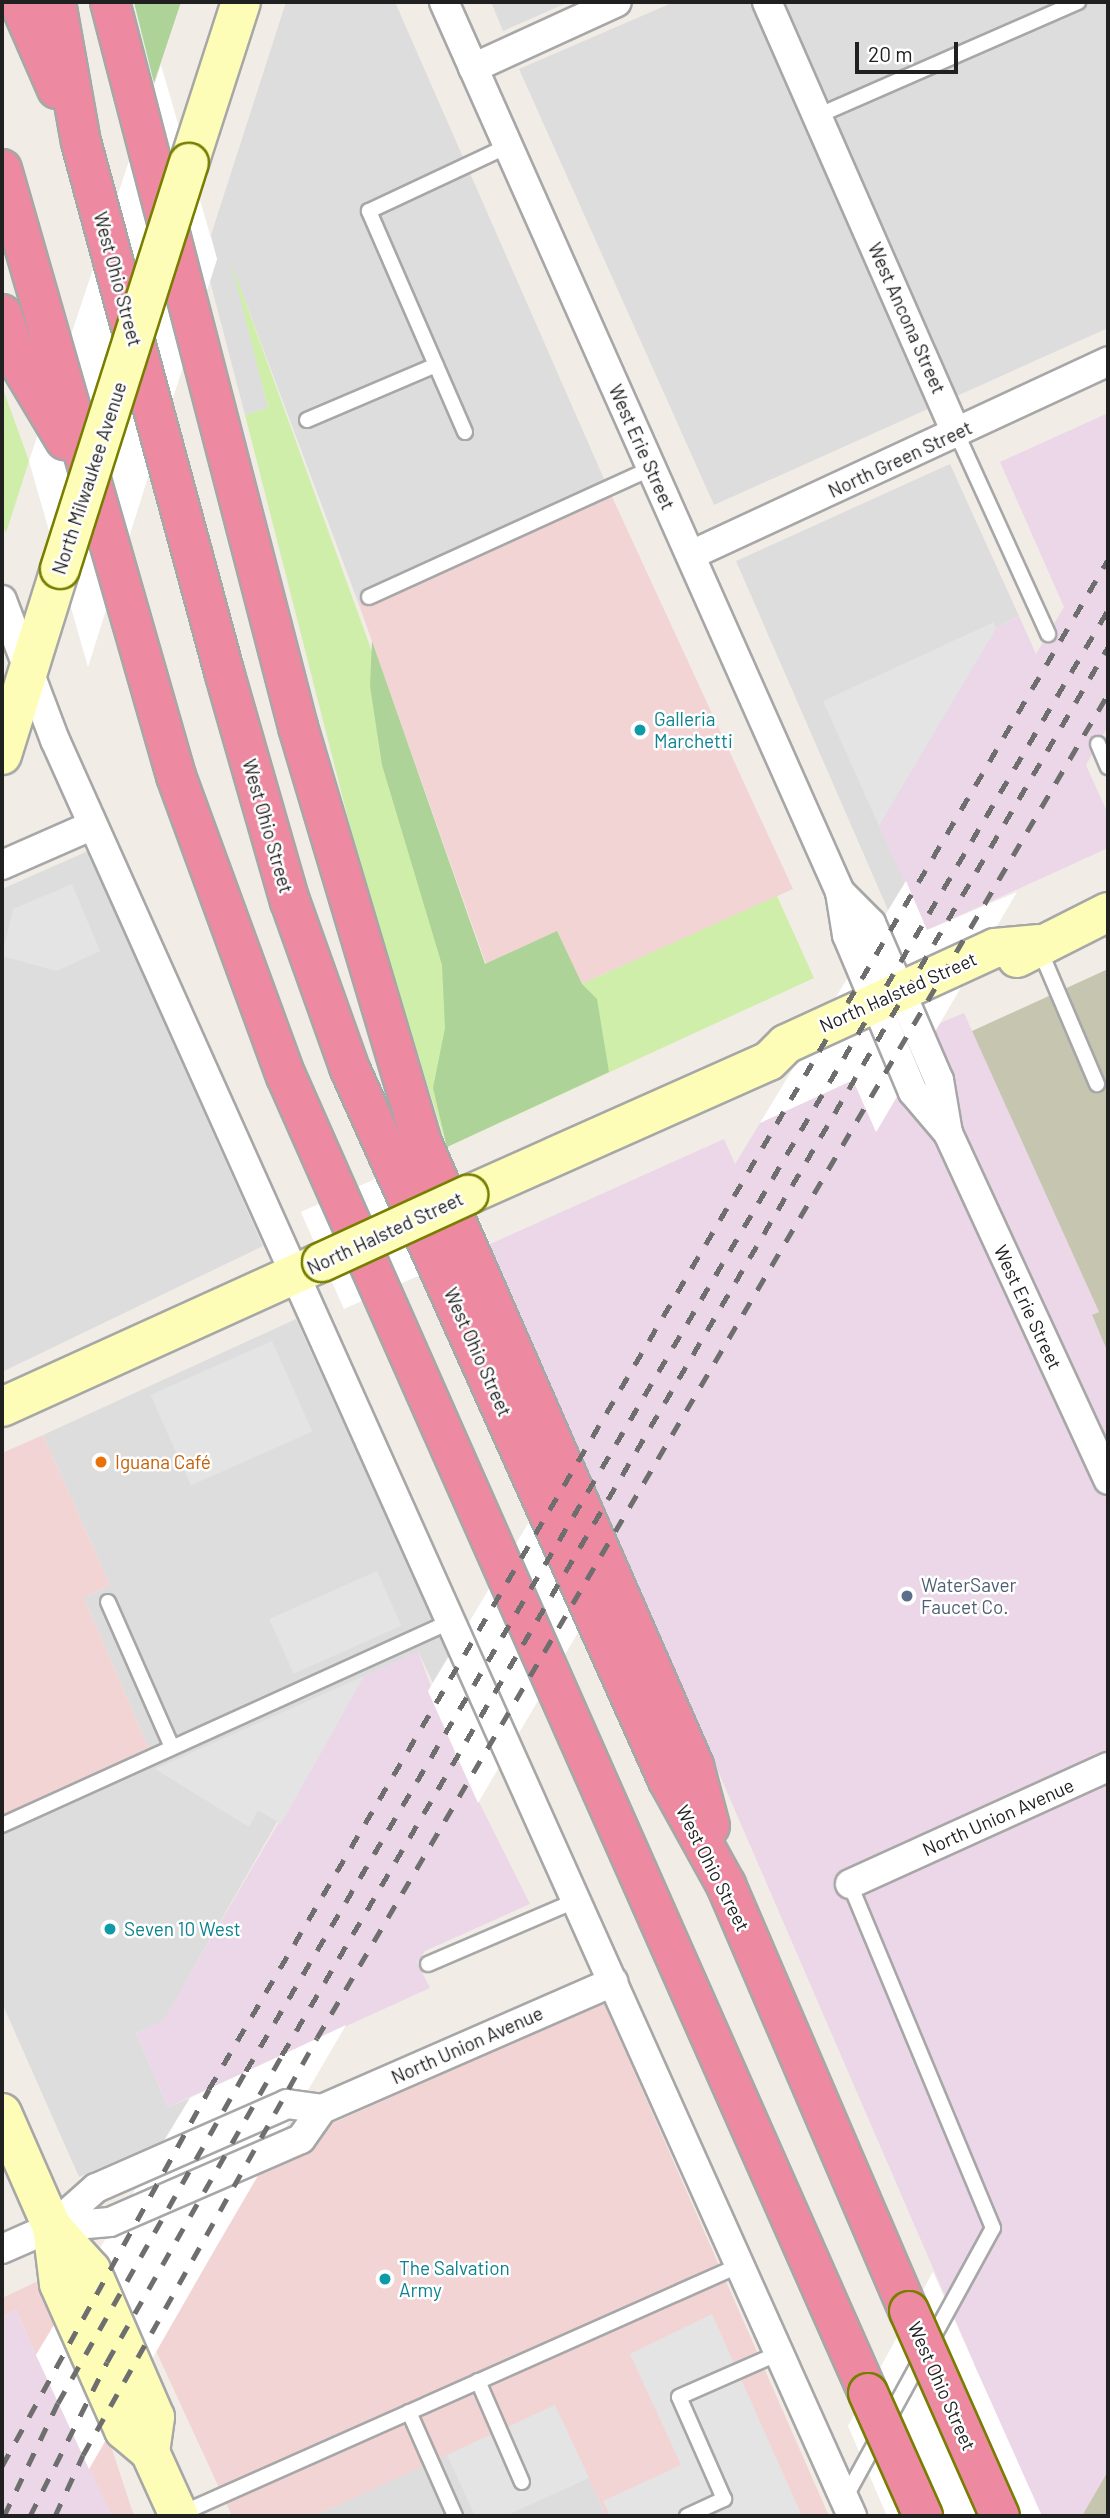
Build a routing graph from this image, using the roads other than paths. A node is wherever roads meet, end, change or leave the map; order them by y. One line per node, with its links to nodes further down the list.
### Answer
1 (19, 2): 11 (highway)
2 (56, 2): 11 (highway)
3 (110, 2): 45 (highway)
4 (241, 2): 26 (main road, North Milwaukee Avenue, bridge)
5 (444, 2): 9 (street, West Erie Street)
6 (617, 2): 9 (street)
7 (767, 2): 10 (street, West Ancona Street)
8 (1078, 2): 10 (lane)
9 (474, 68): 12 (street, West Erie Street)
10 (817, 116): 19 (street, West Ancona Street)
11 (81, 142): 45 (highway, West Ohio Street)
12 (508, 146): 16 (lane); 20 (street, West Erie Street)
13 (2, 169): 21 (highway)
14 (2, 314): 21 (highway)
15 (1108, 361): 19 (street, North Green Street)
16 (436, 365): 17 (lane); 18 (lane)
17 (307, 420)
18 (465, 432)
19 (957, 434): 22 (street, North Green Street); 25 (lane, West Ancona Street)
20 (652, 468): 22 (street, West Erie Street); 23 (lane)
21 (92, 486): 62 (highway, bridge)
22 (691, 555): 34 (street, West Erie Street)
23 (369, 597)
24 (2, 600): 26 (street)
25 (1048, 634)
26 (30, 671): 28 (main road, North Milwaukee Avenue); 30 (street)
27 (1098, 744): 29 (lane)
28 (2, 755)
29 (1108, 767)
30 (93, 825): 31 (street); 36 (street)
31 (2, 865)
32 (1108, 912): 33 (main road, North Halsted Street)
33 (1037, 944): 34 (main road, North Halsted Street); 35 (lane)
34 (892, 1006): 36 (main road, North Halsted Street, bridge); 38 (street, West Erie Street)
35 (1097, 1084)
36 (309, 1268): 37 (main road, North Halsted Street); 40 (street)
37 (2, 1406)
38 (1108, 1480)
39 (107, 1602): 41 (lane)
40 (452, 1620): 41 (lane); 46 (street)
41 (172, 1747): 43 (lane)
42 (1108, 1767): 44 (street, North Union Avenue)
43 (2, 1825)
44 (850, 1884): 58 (lane)
45 (726, 1885): 63 (highway, West Ohio Street, bridge)
46 (577, 1900): 47 (lane); 48 (street)
47 (428, 1964)
48 (613, 1982): 49 (street, North Union Avenue); 53 (street)
49 (322, 2109): 51 (street); 51 (street)
50 (2, 2113): 51 (main road)
51 (52, 2227): 52 (street); 59 (main road)
52 (2, 2249)
53 (740, 2265): 54 (street); 55 (lane)
54 (779, 2353): 58 (street); 61 (lane)
55 (478, 2381): 56 (lane); 57 (lane)
56 (410, 2412): 59 (lane); 60 (lane)
57 (522, 2482)
58 (848, 2508)
59 (178, 2516)
60 (455, 2516)
61 (687, 2516)
62 (923, 2516)
63 (1000, 2516)

